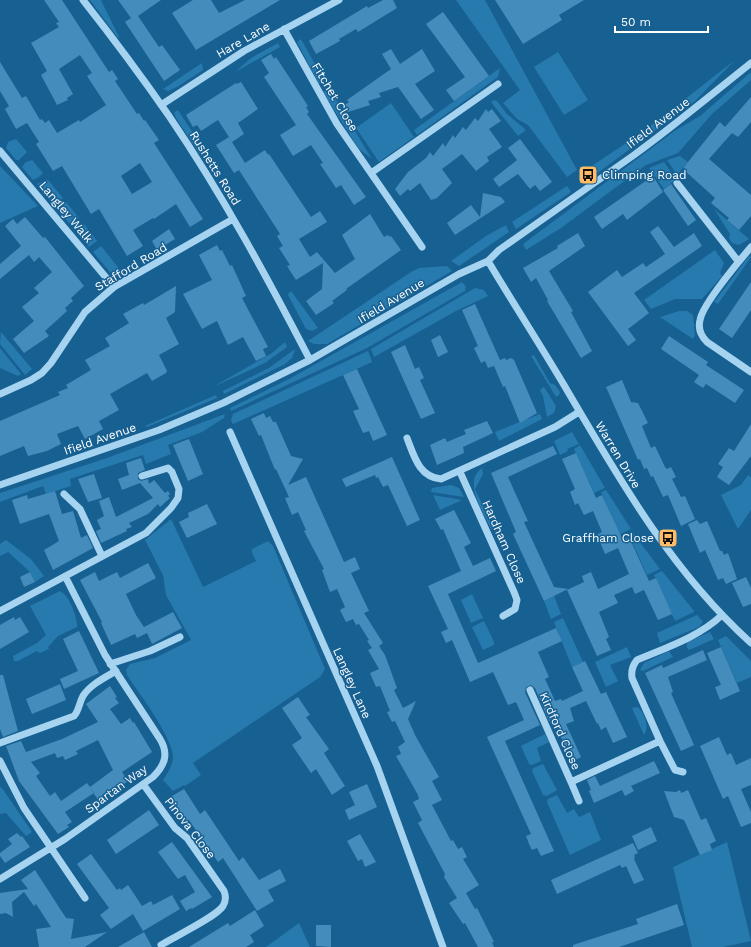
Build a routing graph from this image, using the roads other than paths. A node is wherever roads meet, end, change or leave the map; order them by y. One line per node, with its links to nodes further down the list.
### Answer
1 (83, 0): 8 (street, Rushetts Road)
2 (321, 0): 4 (street)
3 (340, 0): 4 (street, Hare Lane)
4 (325, 7): 5 (street, Hare Lane)
5 (284, 29): 8 (street, Hare Lane); 10 (street, Fitchet Close)
6 (751, 63): 15 (street, Ifield Avenue)
7 (498, 84): 10 (street)
8 (161, 105): 12 (street, Rushetts Road)
9 (0, 151): 17 (street, Langley Walk)
10 (371, 173): 13 (street, Fitchet Close)
11 (677, 183): 16 (street)
12 (233, 219): 17 (street, Stafford Road); 18 (street, Rushetts Road)
13 (422, 247)
14 (751, 247): 16 (street)
15 (488, 261): 18 (street, Ifield Avenue); 21 (street, Warren Drive)
16 (738, 261): 19 (street)
17 (114, 287): 20 (street, Stafford Road)
18 (310, 360): 26 (street, Ifield Avenue)
19 (751, 372)
20 (1, 392)
21 (579, 412): 24 (street); 31 (street, Warren Drive)
22 (230, 432): 49 (street, Langley Lane)
23 (407, 438): 24 (street)
24 (460, 472): 32 (street, Hardham Close)
25 (142, 476): 28 (street)
26 (0, 485)
27 (64, 494): 28 (street)
28 (102, 556): 29 (street)
29 (65, 576): 30 (street); 35 (street, Spartan Way)
30 (0, 612)
31 (722, 615): 34 (street, Warren Drive); 38 (street)
32 (503, 616)
33 (180, 637): 35 (street)
34 (751, 643)
35 (110, 664): 36 (street, Spartan Way)
36 (116, 672): 39 (street); 43 (street, Spartan Way)
37 (530, 690): 42 (street, Kirdford Close)
38 (660, 741): 41 (street); 42 (street, Kirdford Close)
39 (0, 743)
40 (0, 762): 45 (street)
41 (683, 772)
42 (571, 782): 44 (street, Kirdford Close)
43 (143, 784): 45 (street, Spartan Way); 48 (street, Pinova Close)
44 (579, 800)
45 (50, 848): 46 (street, Spartan Way); 47 (street)
46 (0, 879)
47 (85, 898)
48 (161, 945)
49 (443, 947)

